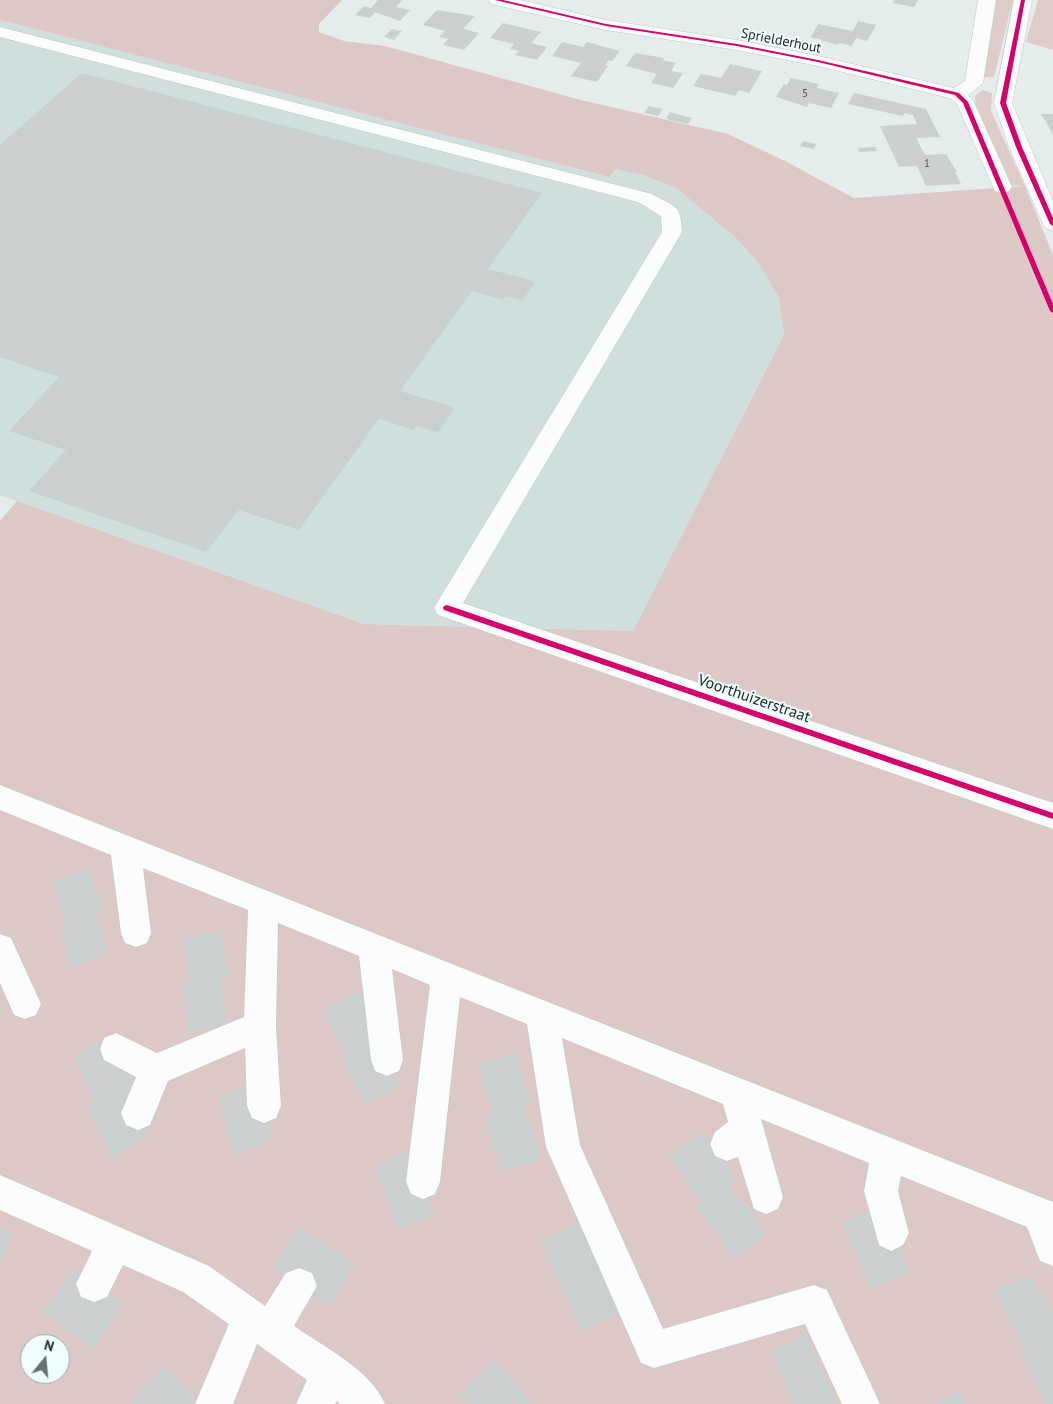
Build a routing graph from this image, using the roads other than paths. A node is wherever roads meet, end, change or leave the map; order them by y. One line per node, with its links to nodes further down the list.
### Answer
1 (497, 0): 7 (street, Sprielderhout)
2 (987, 0): 5 (street)
3 (1023, 0): 6 (street)
4 (0, 32): 11 (street, Voorthuizerstraat)
5 (974, 83): 6 (street); 7 (street)
6 (1006, 87): 9 (street)
7 (957, 94): 8 (street)
8 (1002, 187)
9 (1053, 224)
10 (0, 797): 12 (street)
11 (1053, 816)
12 (125, 847): 13 (street); 14 (street)
13 (263, 902): 15 (street); 20 (street)
14 (136, 933)
15 (373, 946): 17 (street); 22 (street)
16 (0, 948): 18 (street)
17 (447, 976): 19 (street); 28 (street)
18 (26, 1004)
19 (542, 1015): 24 (street); 41 (street)
20 (260, 1026): 23 (street); 25 (street)
21 (116, 1049): 23 (street)
22 (387, 1060)
23 (156, 1070): 26 (street)
24 (737, 1093): 27 (street); 29 (street)
25 (264, 1106)
26 (138, 1113)
27 (888, 1153): 31 (street); 32 (street)
28 (423, 1182)
29 (766, 1196)
30 (3, 1199): 33 (street)
31 (1046, 1218): 34 (street)
32 (891, 1233)
33 (115, 1243): 35 (street); 37 (street)
34 (1053, 1248)
35 (94, 1284)
36 (299, 1286): 37 (street)
37 (260, 1324): 38 (street); 39 (street)
38 (323, 1389): 40 (street)
39 (214, 1404)
40 (366, 1404)
41 (861, 1404)

